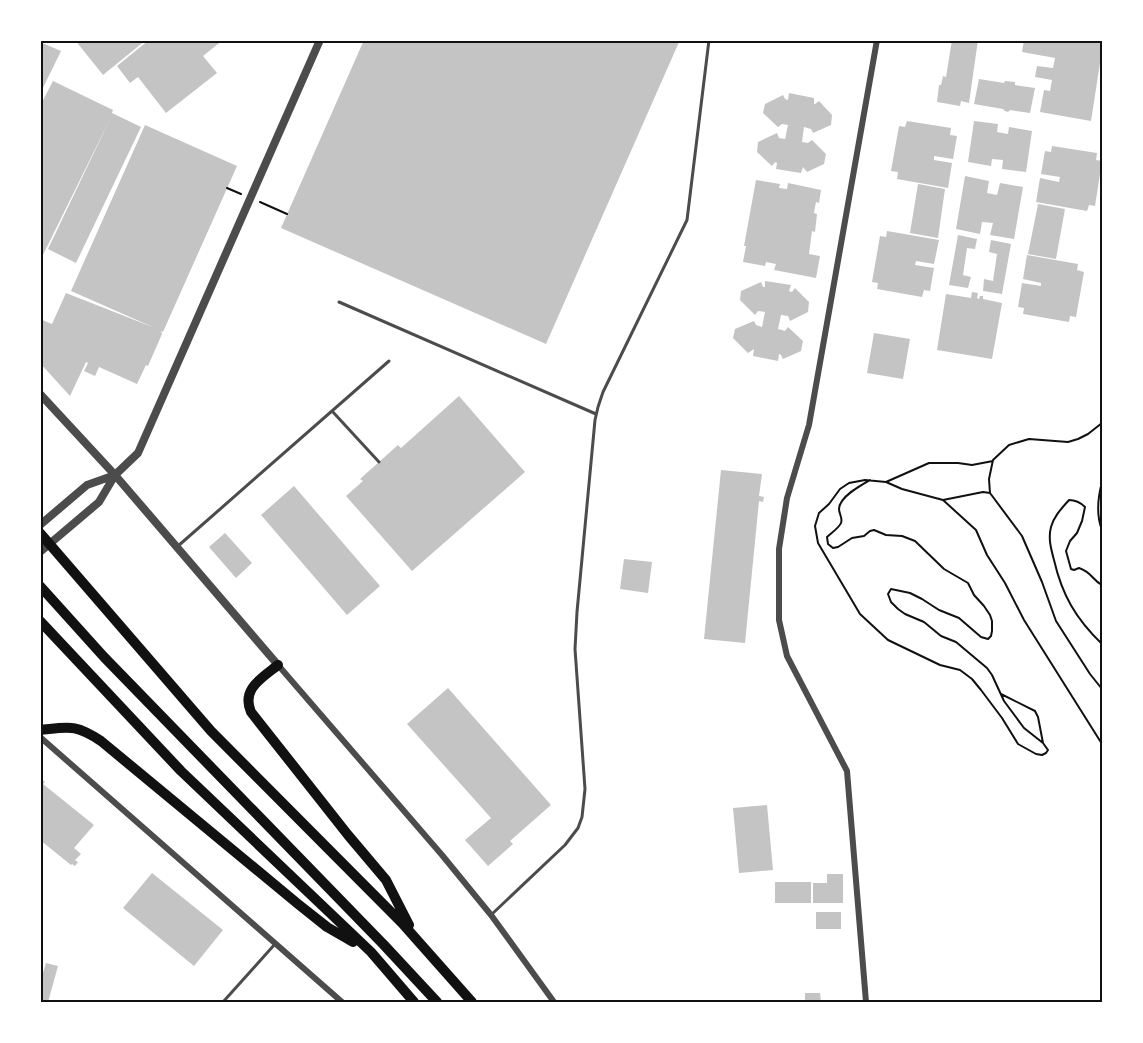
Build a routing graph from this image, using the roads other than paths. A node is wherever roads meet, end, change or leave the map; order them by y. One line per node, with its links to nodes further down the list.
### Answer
1 (320, 40): 10 (street)
2 (709, 40): 8 (lane)
3 (877, 40): 30 (street)
4 (339, 302): 8 (lane)
5 (389, 361): 7 (lane)
6 (40, 394): 10 (street)
7 (332, 411): 9 (lane); 13 (lane)
8 (596, 414): 20 (lane)
9 (379, 462)
10 (115, 475): 11 (street); 13 (street); 14 (street)
11 (40, 525)
12 (40, 533): 21 (highway)
13 (177, 547): 17 (street)
14 (40, 552)
15 (40, 586): 27 (highway)
16 (40, 621): 23 (highway)
17 (278, 665): 20 (street); 21 (highway)
18 (40, 730): 23 (highway)
19 (40, 737): 22 (street)
20 (491, 915): 29 (street)
21 (418, 941): 28 (highway)
22 (275, 944): 24 (lane); 25 (street)
23 (371, 952): 26 (highway)
24 (223, 1002)
25 (342, 1002)
26 (414, 1002)
27 (437, 1002)
28 (472, 1002)
29 (554, 1002)
30 (867, 1002)

